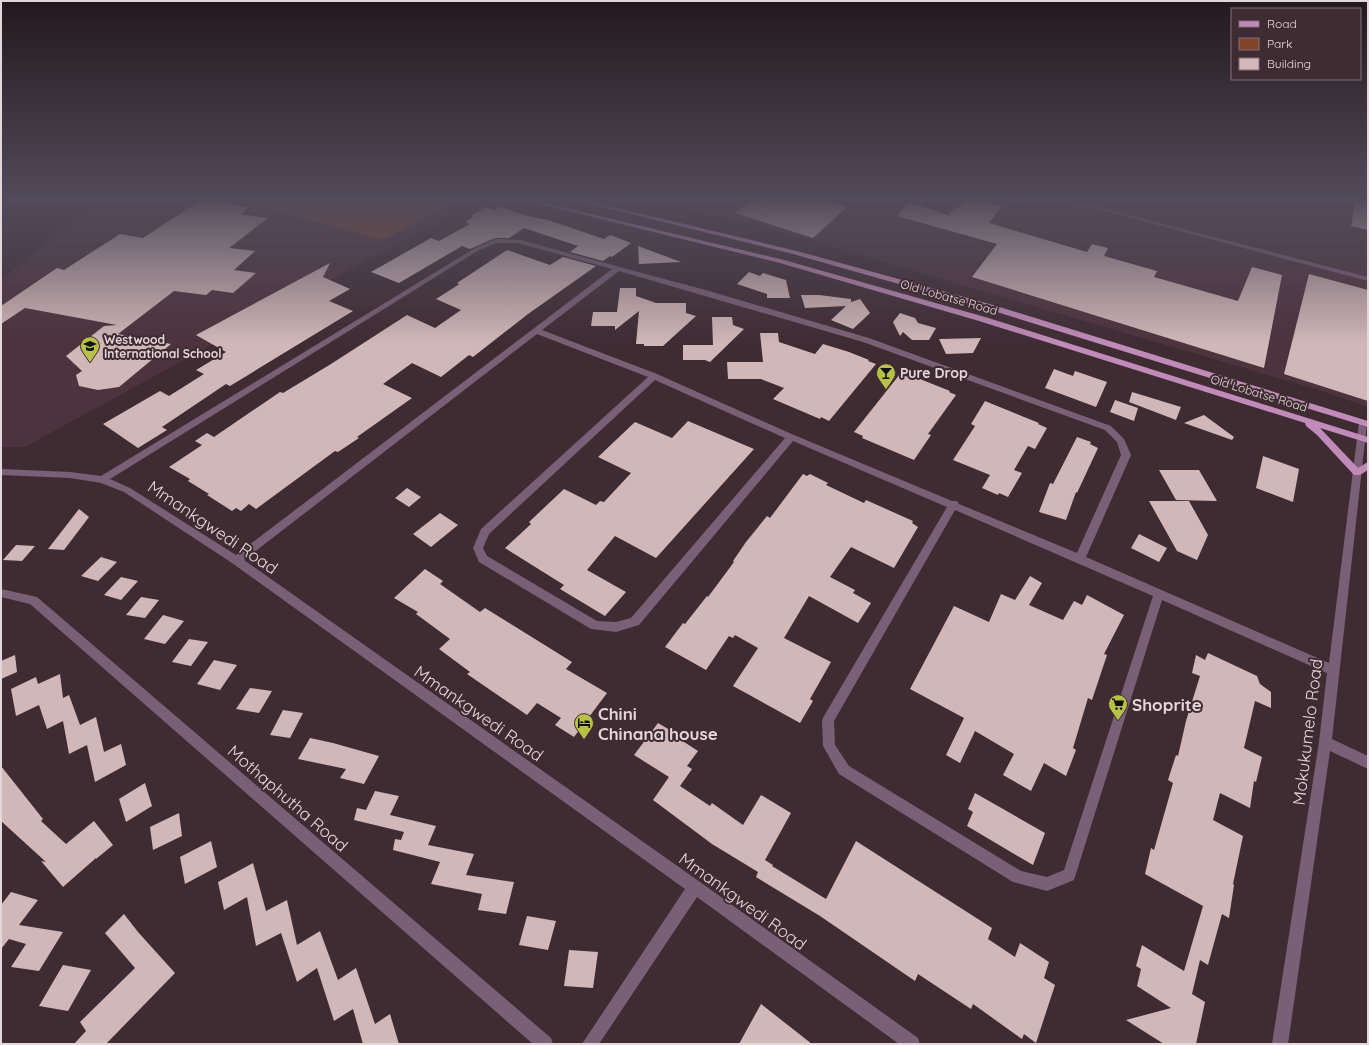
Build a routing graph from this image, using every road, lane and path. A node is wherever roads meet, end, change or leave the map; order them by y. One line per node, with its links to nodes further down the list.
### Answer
1 (480, 247): 17 (street)
2 (538, 247): 6 (street)
3 (725, 247): 10 (main road, Old Lobatse Road)
4 (774, 247): 11 (main road, Old Lobatse Road)
5 (1245, 247): 7 (street)
6 (617, 269): 8 (street); 19 (street)
7 (1368, 279)
8 (537, 331): 9 (street); 20 (street)
9 (654, 376): 12 (street); 12 (street)
10 (1304, 420): 13 (main road, Old Lobatse Road); 16 (main road)
11 (1365, 424): 13 (street, Mokukumelo Road)
12 (791, 437): 18 (street)
13 (1365, 439): 16 (street, Mokukumelo Road)
14 (1368, 465): 16 (main road)
15 (1, 472): 17 (street, Mmankgwedi Road)
16 (1357, 473): 23 (street, Mokukumelo Road)
17 (102, 480): 20 (street, Mmankgwedi Road)
18 (954, 504): 19 (street); 22 (street)
19 (1080, 559): 22 (street)
20 (236, 560): 26 (street, Mmankgwedi Road)
21 (1, 592): 27 (street, Mothaphutha Road)
22 (1159, 593): 23 (street)
23 (1333, 670): 24 (street, Mokukumelo Road)
24 (1325, 742): 25 (street); 30 (street, Mokukumelo Road)
25 (1368, 763)
26 (696, 887): 28 (street); 29 (street, Mmankgwedi Road)
27 (545, 1044)
28 (590, 1044)
29 (912, 1044)
30 (1280, 1044)

